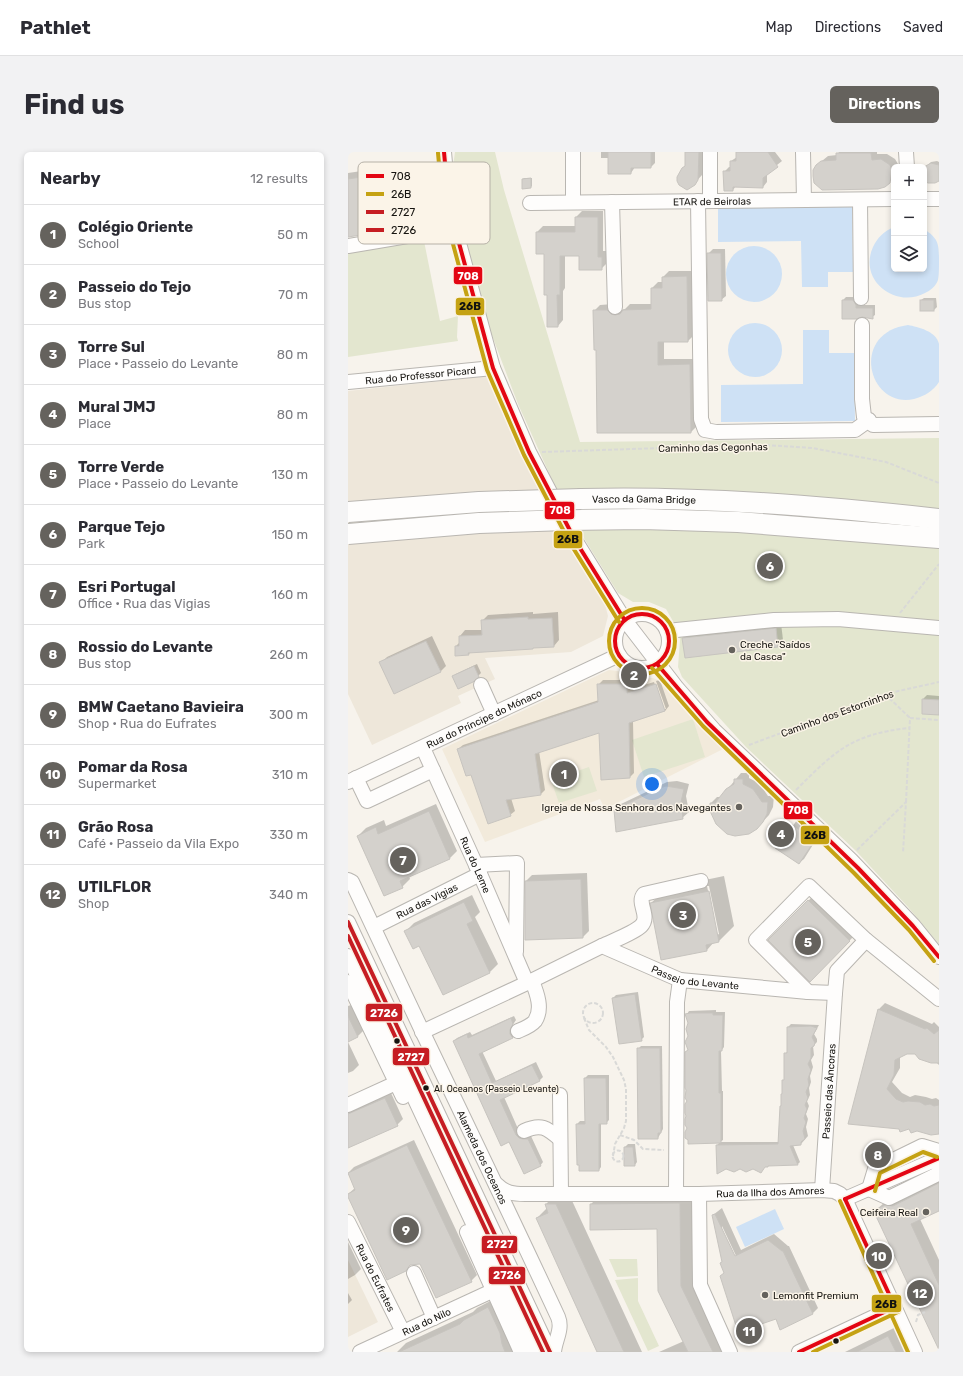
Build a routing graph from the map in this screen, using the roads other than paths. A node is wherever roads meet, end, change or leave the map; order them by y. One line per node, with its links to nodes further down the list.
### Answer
1 (444, 152): 6 (street)
2 (573, 152): 14 (street)
3 (710, 152): 13 (street)
4 (802, 152): 11 (street)
5 (906, 152): 7 (street)
6 (445, 162)
7 (906, 164)
8 (891, 199): 12 (street, ETAR de Beirolas)
9 (927, 199): 10 (street)
10 (939, 199)
11 (804, 200): 12 (street, ETAR de Beirolas); 13 (street, ETAR de Beirolas)
12 (860, 200): 20 (street)
13 (704, 201): 15 (street, ETAR de Beirolas); 25 (street)
14 (573, 202): 15 (street, ETAR de Beirolas); 16 (street, ETAR de Beirolas)
15 (612, 202): 21 (street)
16 (530, 203)
17 (360, 244): 19 (street)
18 (459, 244): 23 (street)
19 (348, 246)
20 (861, 298)
21 (615, 307)
22 (862, 325): 25 (street)
23 (493, 368): 24 (street, Rua do Professor Picard); 31 (street)
24 (348, 382)
25 (868, 420): 26 (street)
26 (939, 424)
27 (348, 512): 28 (highway, Vasco da Gama Bridge, bridge)
28 (939, 519)
29 (348, 534): 30 (highway, Vasco da Gama Bridge, bridge)
30 (939, 538)
31 (624, 619): 33 (street); 34 (street); 35 (street)
32 (939, 628): 33 (street)
33 (667, 631): 35 (street)
34 (619, 655): 35 (street); 37 (street, Rua do Príncipe do Mónaco)
35 (657, 664): 49 (street)
36 (481, 685): 37 (street)
37 (494, 714): 38 (street, Rua do Príncipe do Mónaco)
38 (423, 748): 39 (street, Rua do Leme); 40 (street, Rua do Príncipe do Mónaco)
39 (433, 770): 40 (street); 41 (street, Rua do Leme)
40 (352, 780)
41 (478, 869): 45 (street, Rua das Vigias); 50 (street, Rua do Leme); 50 (street)
42 (348, 880): 45 (street, Alameda dos Oceanos)
43 (701, 880): 47 (street)
44 (348, 922): 86 (street, Alameda dos Oceanos)
45 (374, 927): 58 (street, Alameda dos Oceanos)
46 (866, 940): 54 (street); 55 (street); 56 (street)
47 (602, 946): 51 (street, Passeio do Levante); 52 (street)
48 (348, 956): 85 (street)
49 (939, 957)
50 (516, 959): 52 (street, Rua do Leme)
51 (680, 980): 54 (street, Passeio do Levante); 72 (street)
52 (529, 982): 57 (street, Rua do Leme); 58 (street)
53 (350, 990): 59 (street)
54 (808, 992): 55 (street, Passeio do Levante)
55 (835, 993): 69 (street, Passeio das Âncoras)
56 (939, 999)
57 (518, 1031)
58 (422, 1032): 67 (street, Alameda dos Oceanos)
59 (396, 1083): 61 (street); 78 (street)
60 (560, 1095): 63 (street)
61 (348, 1105)
62 (524, 1131): 63 (street)
63 (560, 1139): 71 (street)
64 (939, 1151): 68 (street)
65 (939, 1158): 68 (street)
66 (939, 1171): 68 (street)
67 (496, 1184): 70 (street, Rua da Ilha dos Amores); 75 (street, Alameda dos Oceanos)
68 (869, 1189): 74 (street)
69 (822, 1190): 73 (street, Rua da Ilha dos Amores); 74 (street, Rua da Ilha dos Amores)
70 (525, 1194): 71 (street, Rua da Ilha dos Amores); 75 (street)
71 (561, 1194): 72 (street, Rua da Ilha dos Amores)
72 (676, 1194): 73 (street, Rua da Ilha dos Amores)
73 (699, 1194): 88 (street)
74 (845, 1199): 79 (street)
75 (511, 1216): 87 (street, Alameda dos Oceanos)
76 (348, 1222): 81 (street, Rua do Eufrates)
77 (414, 1273): 80 (street)
78 (492, 1290): 80 (street, Rua do Nilo); 84 (street)
79 (895, 1306): 89 (street); 90 (street)
80 (434, 1318): 81 (street, Rua do Nilo)
81 (403, 1332): 82 (street, Rua do Nilo)
82 (381, 1348): 83 (street, Rua do Nilo)
83 (360, 1352)
84 (523, 1352)
85 (533, 1352)
86 (550, 1352)
87 (554, 1352)
88 (730, 1352)
89 (799, 1352)
90 (916, 1352)

